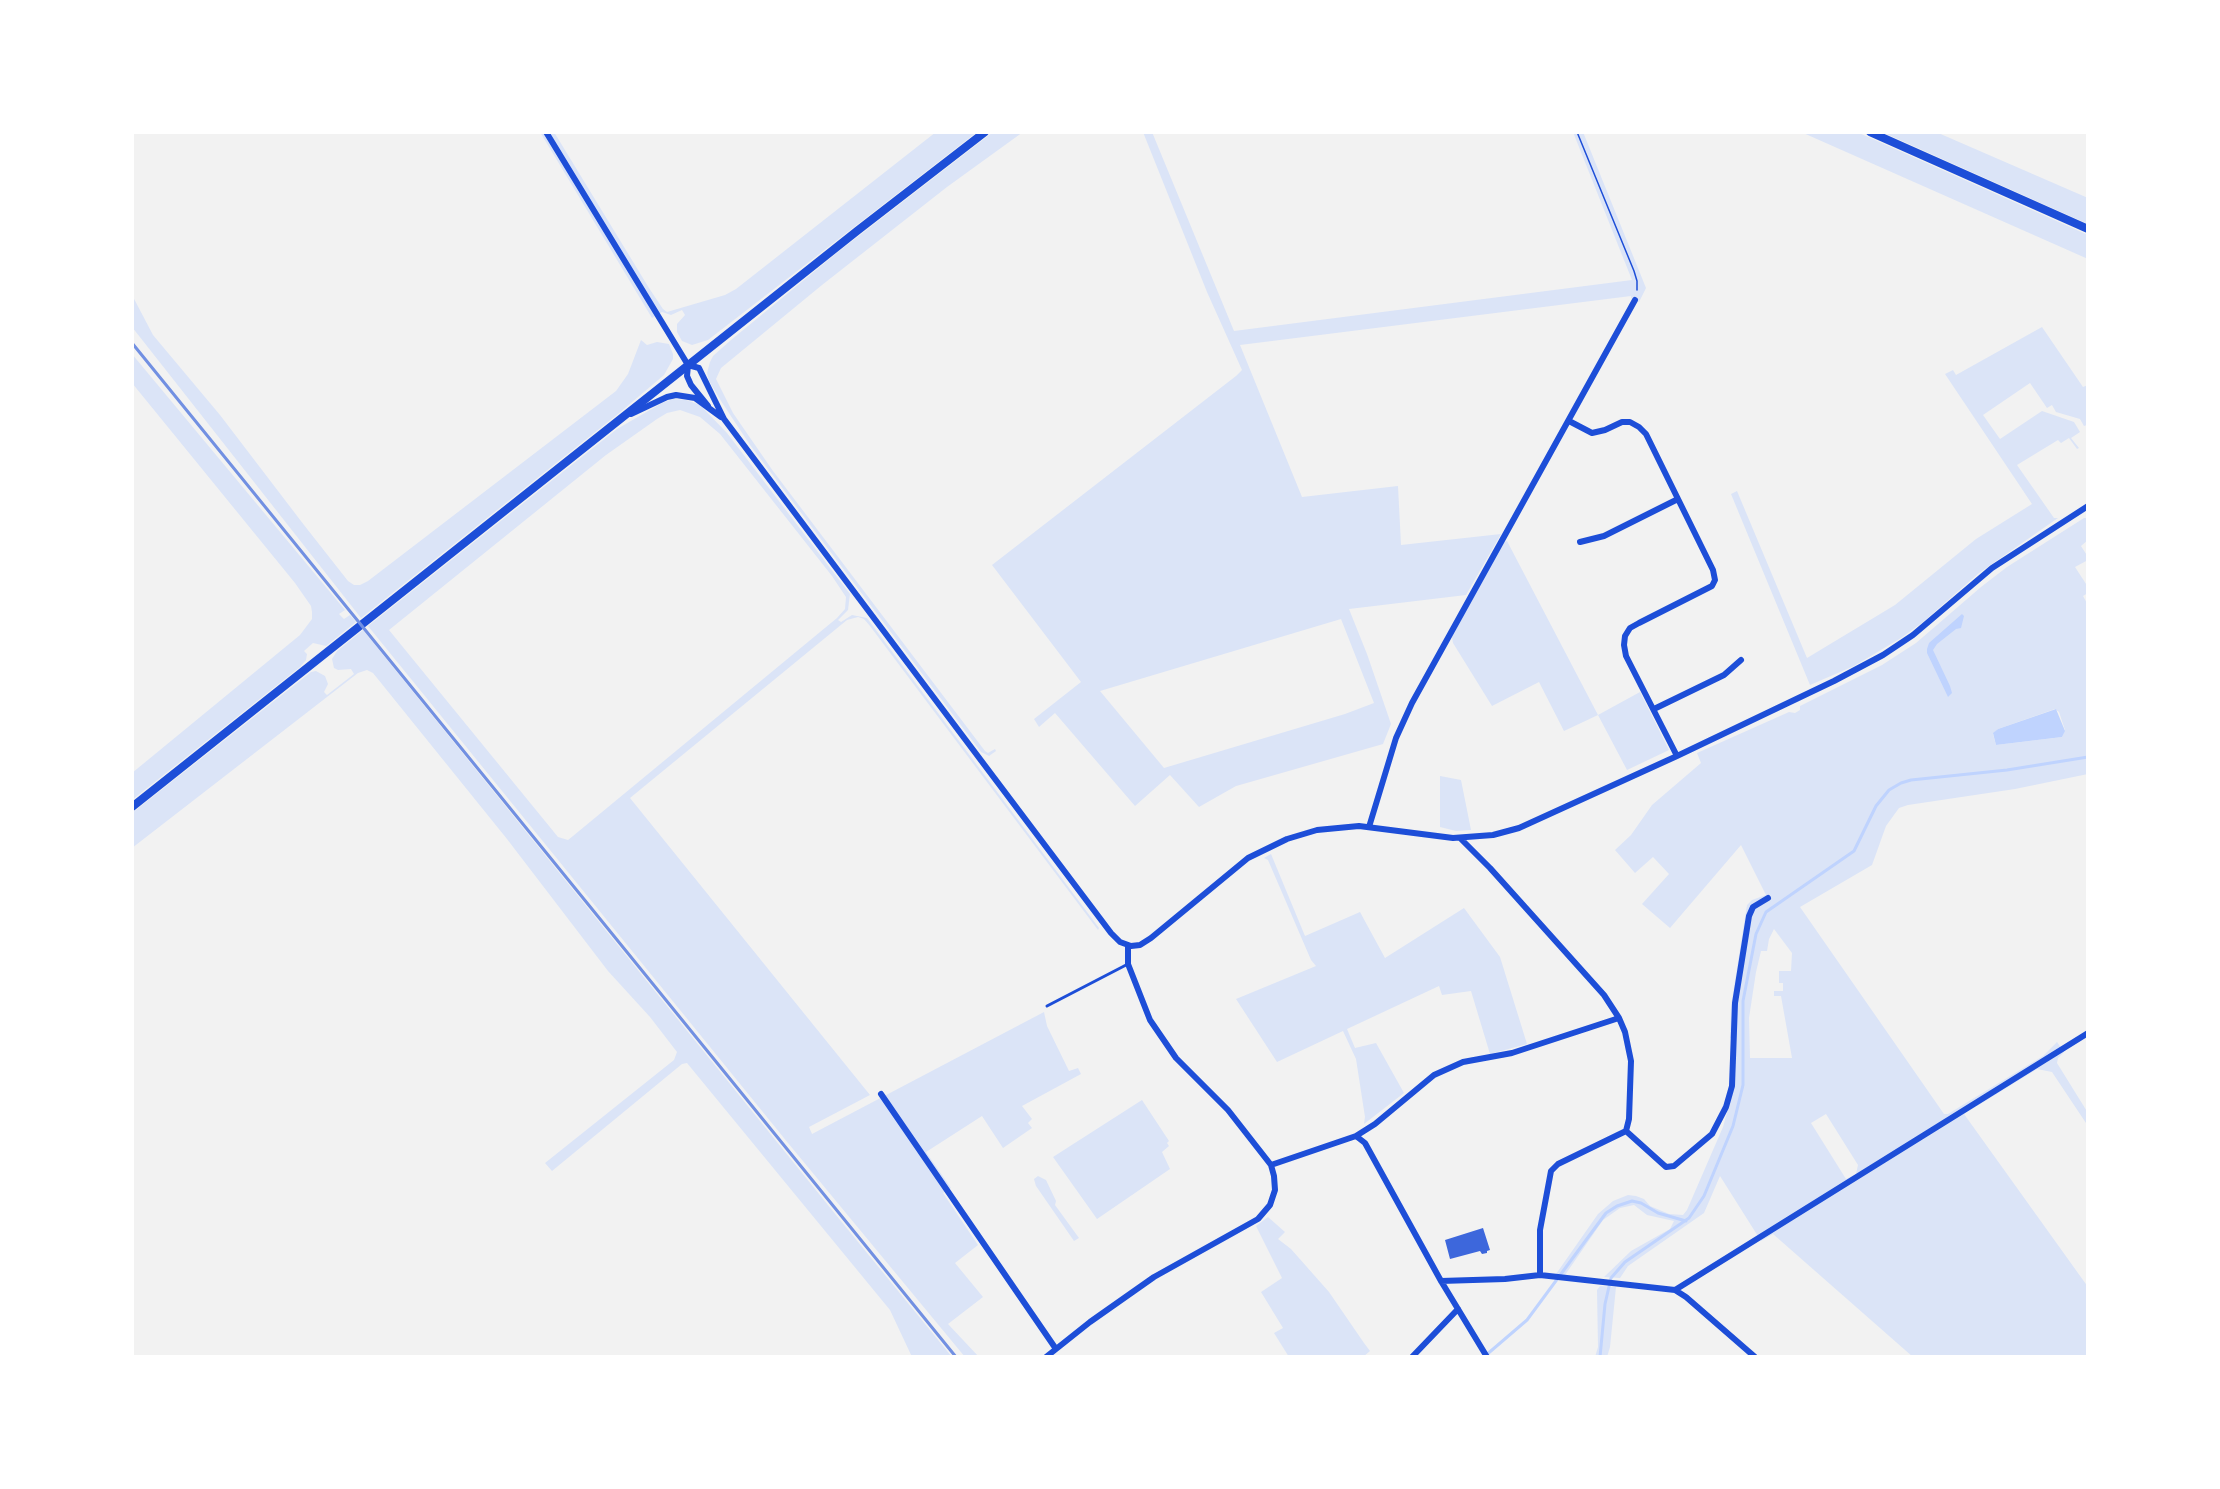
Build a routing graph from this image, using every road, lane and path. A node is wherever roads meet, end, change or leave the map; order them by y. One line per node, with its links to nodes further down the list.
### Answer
1 (546, 132): 7 (street)
2 (985, 132): 7 (street)
3 (1577, 132): 6 (path)
4 (1870, 132): 5 (street)
5 (2088, 230)
6 (1635, 300): 11 (street)
7 (688, 365): 8 (street); 9 (street); 10 (street)
8 (708, 406): 9 (street); 10 (street)
9 (724, 419): 22 (street)
10 (618, 421): 18 (street)
11 (1569, 421): 12 (street); 19 (street)
12 (1678, 499): 14 (street); 16 (street)
13 (2088, 506): 17 (street)
14 (1580, 542)
15 (1741, 660): 16 (street)
16 (1654, 709): 17 (street)
17 (1677, 756): 20 (street)
18 (132, 807)
19 (1369, 827): 20 (street); 22 (street)
20 (1460, 838): 25 (street)
21 (1768, 898): 28 (street)
22 (1128, 946): 23 (street)
23 (1128, 964): 24 (lane); 30 (street)
24 (1047, 1006)
25 (1619, 1018): 28 (street); 29 (street)
26 (2088, 1033): 33 (street)
27 (880, 1094): 36 (street)
28 (1626, 1131): 31 (street)
29 (1356, 1136): 30 (street); 32 (street)
30 (1271, 1165): 36 (street)
31 (1540, 1275): 32 (street); 33 (street)
32 (1441, 1281): 34 (street)
33 (1675, 1290): 41 (street)
34 (1458, 1309): 35 (street); 37 (street)
35 (1424, 1344): 39 (street); 40 (street)
36 (1056, 1349): 38 (street)
37 (1485, 1354)
38 (1046, 1357)
39 (1412, 1357)
40 (1421, 1357)
41 (1755, 1357)

